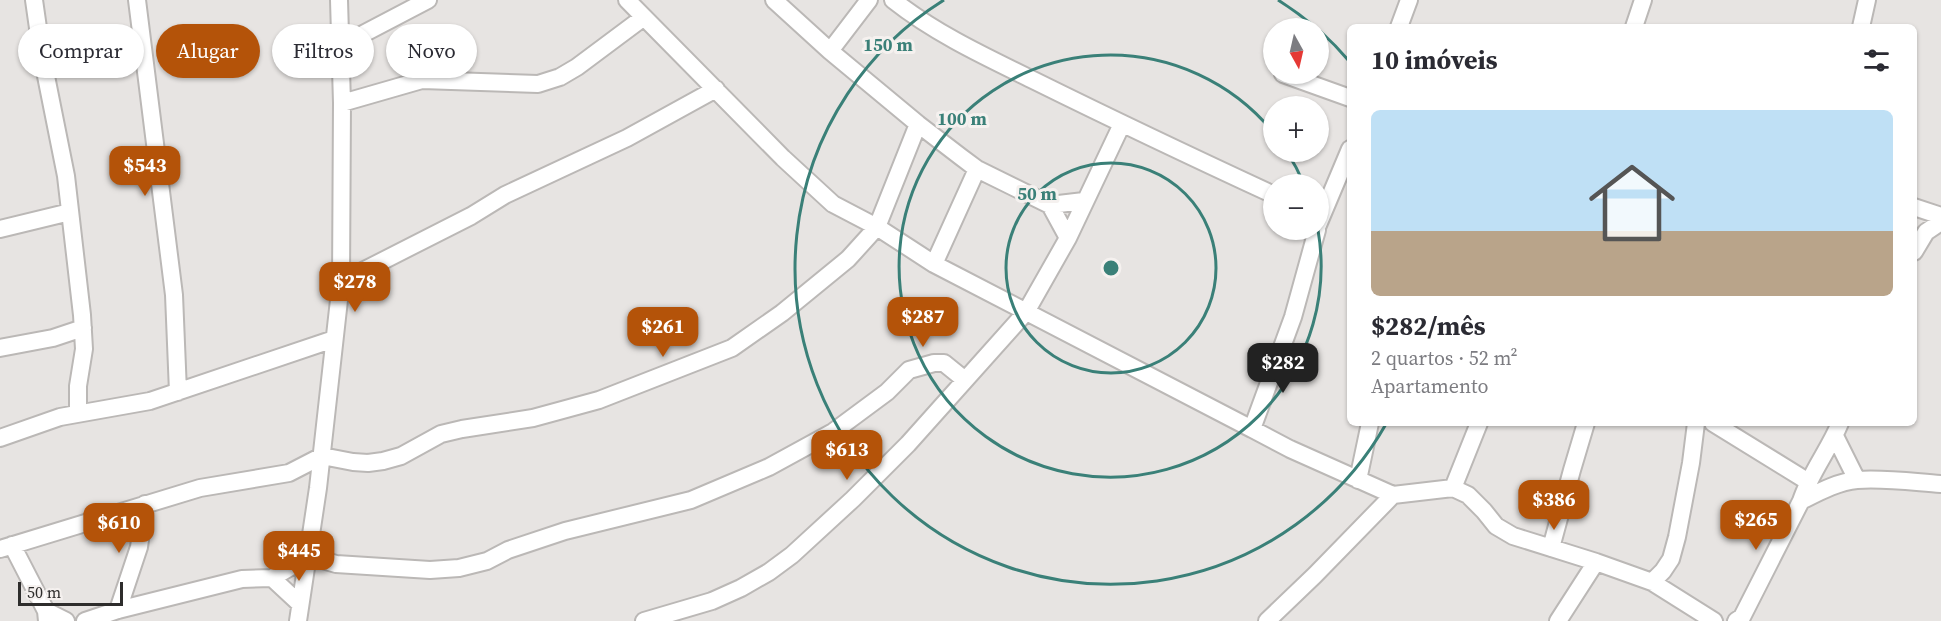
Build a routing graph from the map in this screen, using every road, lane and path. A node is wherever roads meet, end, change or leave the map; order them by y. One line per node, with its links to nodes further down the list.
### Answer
1 (34, 0): 35 (street)
2 (137, 0): 51 (street)
3 (339, 0): 15 (street)
4 (428, 0): 19 (street)
5 (627, 0): 13 (street)
6 (774, 0): 20 (street)
7 (869, 0): 20 (street)
8 (892, 0): 14 (street)
9 (915, 0): 14 (street)
10 (1409, 0): 16 (street)
11 (1643, 0): 17 (street)
12 (1868, 0): 18 (street)
13 (644, 17): 23 (street); 25 (street)
14 (915, 18): 27 (street)
15 (340, 24)
16 (1400, 24)
17 (1635, 24)
18 (1862, 24)
19 (374, 28)
20 (830, 51): 26 (street)
21 (341, 78): 25 (street)
22 (1311, 84): 24 (street)
23 (716, 89): 38 (street); 45 (street)
24 (1347, 97)
25 (342, 103): 45 (street)
26 (918, 124): 29 (street); 38 (street)
27 (1122, 124): 30 (street); 32 (street)
28 (1347, 156): 31 (street)
29 (977, 169): 33 (street); 44 (street)
30 (1263, 190)
31 (1329, 198)
32 (1084, 201): 33 (street); 41 (street)
33 (1050, 205): 41 (street)
34 (1919, 209): 36 (street); 40 (street)
35 (70, 213): 39 (street); 47 (street)
36 (1941, 216)
37 (1941, 222): 40 (street)
38 (877, 227): 44 (street); 61 (street)
39 (0, 229)
40 (1926, 232): 43 (street)
41 (1068, 238): 46 (street)
42 (1314, 240): 58 (street)
43 (1917, 247)
44 (934, 264): 46 (street)
45 (341, 282): 48 (street)
46 (1026, 312): 50 (street); 58 (street)
47 (84, 328): 49 (street); 52 (street)
48 (334, 339): 51 (street); 61 (street)
49 (0, 348)
50 (965, 380): 74 (street); 84 (street)
51 (177, 392): 52 (street)
52 (78, 413): 60 (street)
53 (1369, 426): 63 (street)
54 (1478, 426): 68 (street)
55 (1585, 426): 73 (street)
56 (1696, 426): 77 (street)
57 (1718, 426): 65 (street)
58 (1252, 429): 63 (street)
59 (1837, 430): 64 (street); 65 (street)
60 (0, 438)
61 (322, 456): 62 (street); 67 (street)
62 (289, 472): 67 (street); 71 (street)
63 (1358, 480): 69 (street)
64 (1857, 480): 66 (street); 70 (street)
65 (1807, 481): 70 (street)
66 (1941, 484)
67 (318, 488): 74 (street)
68 (1454, 488): 69 (street); 73 (street)
69 (1392, 495): 85 (street)
70 (1801, 501): 81 (street)
71 (145, 504): 72 (street); 78 (street)
72 (6, 547): 80 (street)
73 (1551, 548): 75 (street)
74 (309, 556): 76 (street); 79 (street)
75 (1596, 562): 77 (street); 86 (street)
76 (272, 578): 78 (street); 79 (street)
77 (1652, 582): 87 (street)
78 (118, 610): 83 (street)
79 (299, 613)
80 (46, 616): 82 (street)
81 (1741, 620)
82 (66, 621)
83 (85, 621)
84 (644, 621)
85 (1268, 621)
86 (1558, 621)
87 (1714, 621)

